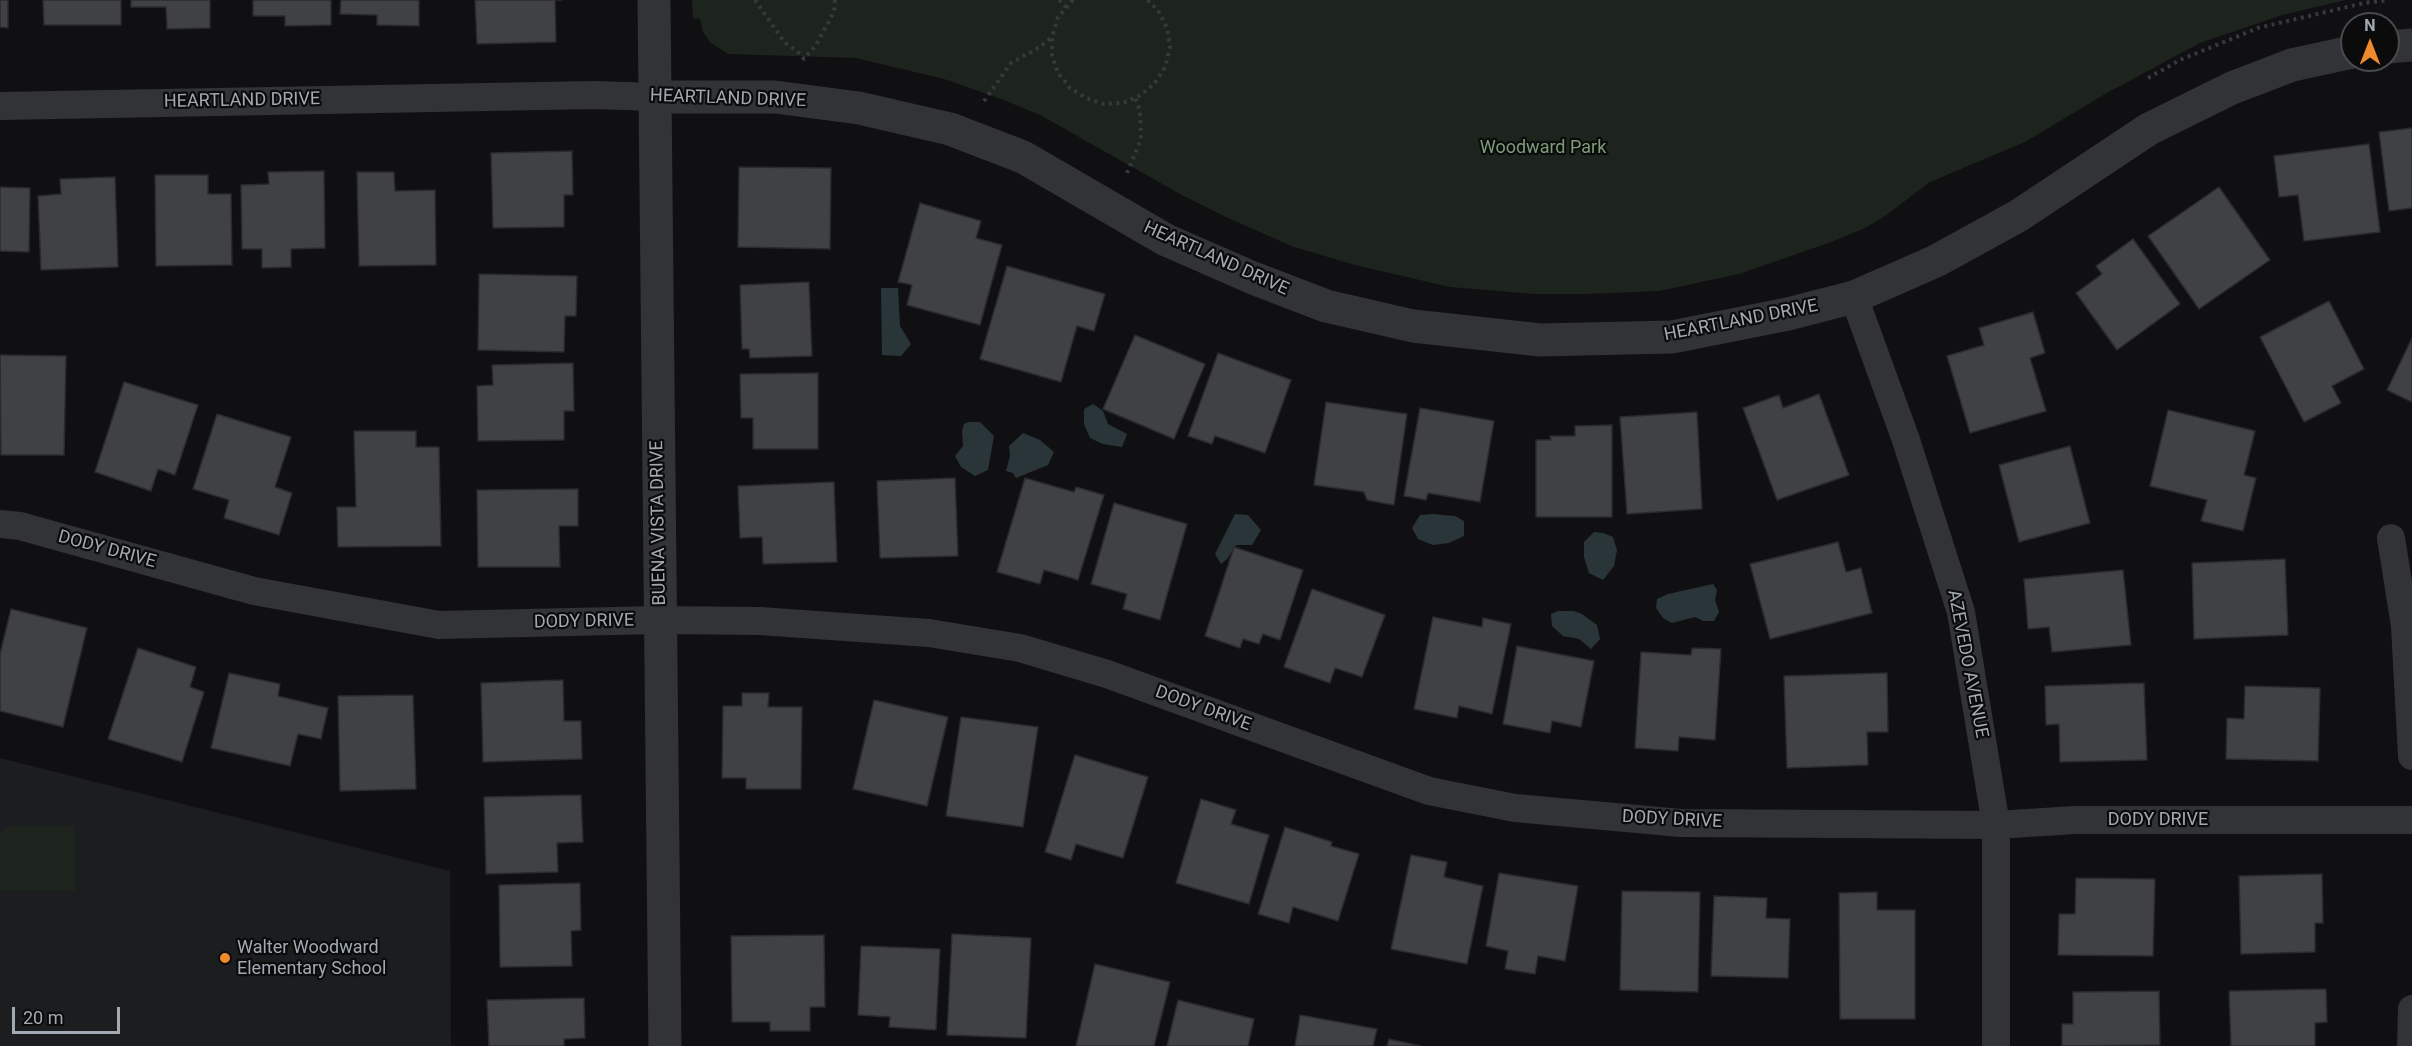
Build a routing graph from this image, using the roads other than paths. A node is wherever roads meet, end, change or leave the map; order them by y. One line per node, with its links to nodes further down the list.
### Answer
1 (654, 0): 3 (street, BUENA VISTA DRIVE)
2 (2340, 55): 5 (street, HEARTLAND DRIVE)
3 (655, 97): 4 (street, HEARTLAND DRIVE); 5 (street, HEARTLAND DRIVE); 8 (street, BUENA VISTA DRIVE)
4 (0, 106)
5 (1854, 297): 11 (street, AZEVEDO AVENUE)
6 (0, 524): 8 (street, DODY DRIVE)
7 (2391, 538): 9 (street)
8 (659, 620): 11 (street, DODY DRIVE); 13 (street, BUENA VISTA DRIVE)
9 (2412, 756)
10 (2412, 820): 11 (street, DODY DRIVE)
11 (1996, 825): 14 (street, AZEVEDO AVENUE)
12 (2412, 1009): 15 (street)
13 (665, 1046)
14 (1996, 1046)
15 (2411, 1046)

